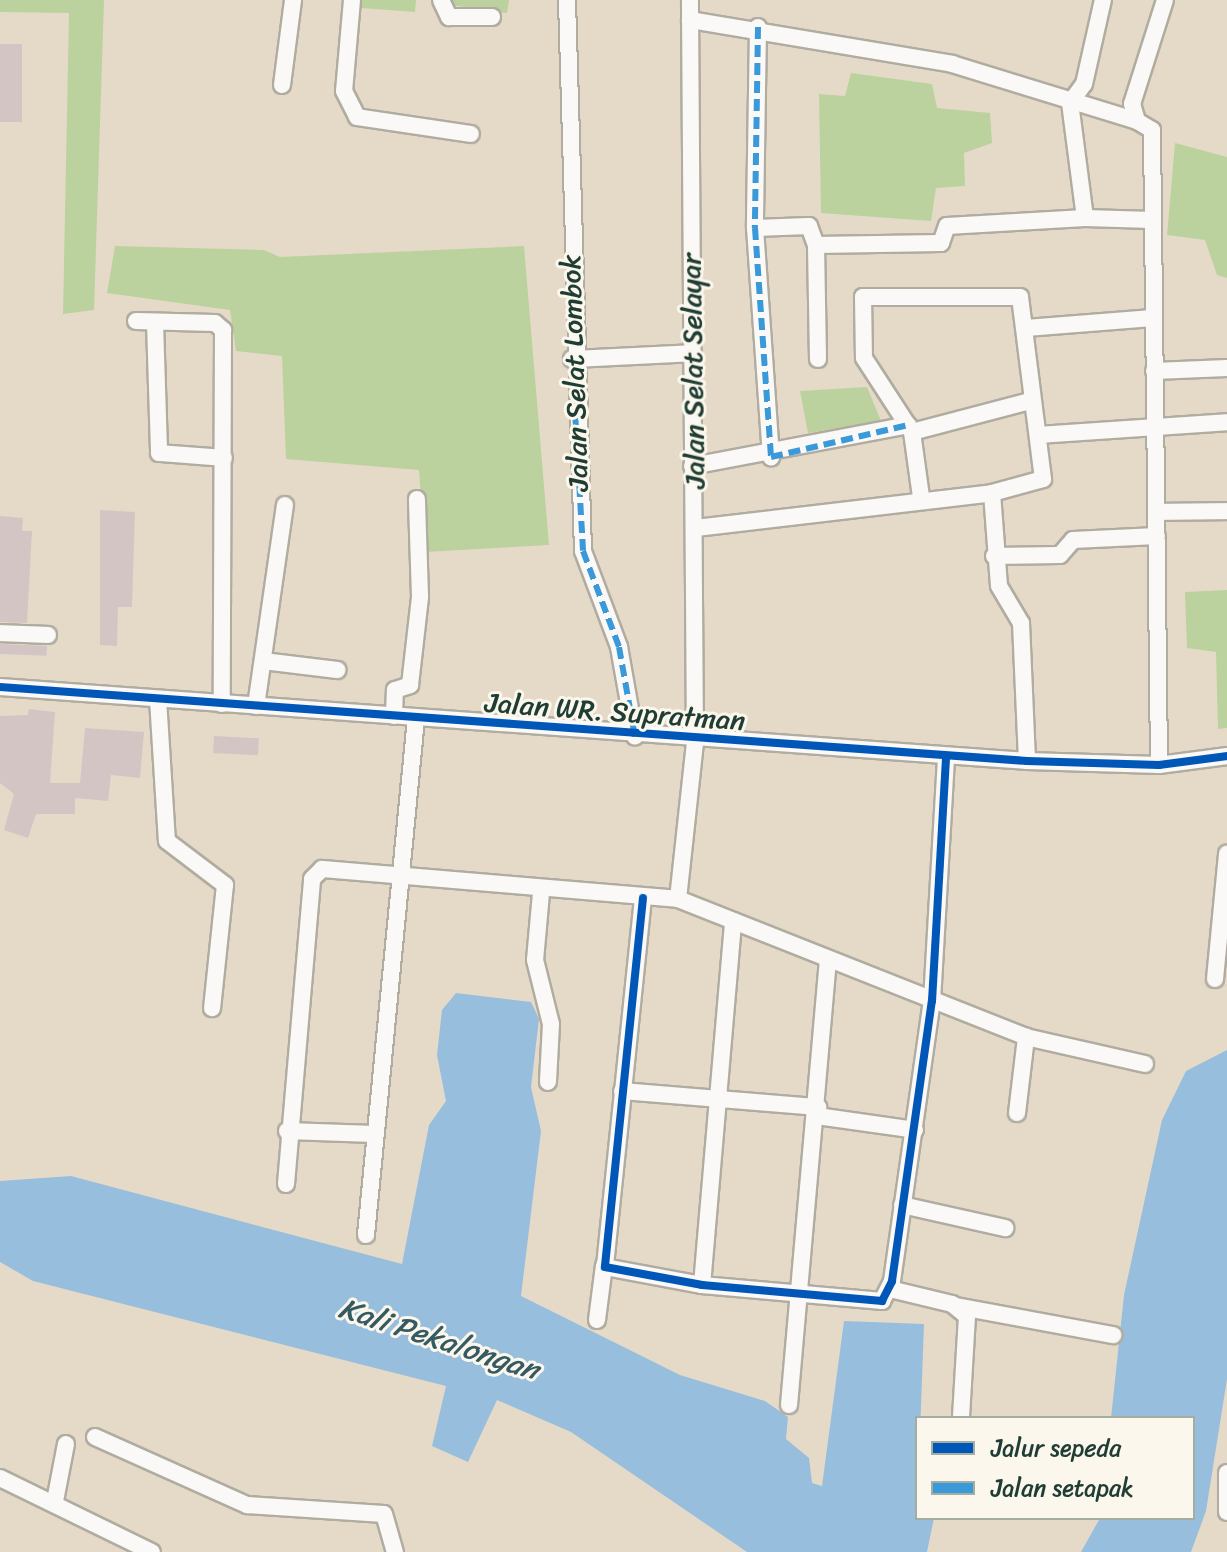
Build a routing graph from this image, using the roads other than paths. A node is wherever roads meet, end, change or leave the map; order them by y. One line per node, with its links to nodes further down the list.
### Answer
1 (293, 0): 11 (street)
2 (352, 0): 14 (street)
3 (441, 0): 8 (street)
4 (567, 0): 24 (street, Jalan Selat Lombok)
5 (690, 0): 9 (street, Jalan Selat Selayar)
6 (1103, 0): 12 (street)
7 (1165, 0): 13 (street)
8 (492, 17)
9 (690, 20): 10 (street); 23 (street, Jalan Selat Selayar)
10 (758, 27): 12 (street); 17 (street)
11 (282, 85)
12 (1075, 97): 13 (street); 15 (street)
13 (1135, 114): 16 (street)
14 (471, 134)
15 (1085, 218): 16 (street); 18 (street)
16 (1152, 220): 19 (street)
17 (755, 228): 18 (street); 33 (street)
18 (816, 245): 25 (street)
19 (1153, 318): 22 (street); 27 (street)
20 (136, 321): 21 (street)
21 (155, 323): 34 (street); 34 (street)
22 (1026, 328): 28 (street); 30 (street)
23 (693, 353): 24 (street); 35 (street, Jalan Selat Selayar)
24 (572, 359): 56 (street, Jalan Selat Lombok)
25 (818, 359)
26 (1227, 368): 27 (street)
27 (1154, 371): 31 (street)
28 (1030, 401): 30 (street); 32 (street)
29 (1227, 422): 31 (street)
30 (910, 429): 33 (street); 37 (street)
31 (1154, 429): 32 (street); 41 (street)
32 (1038, 435): 36 (street)
33 (771, 457): 35 (street)
34 (224, 458): 50 (street)
35 (692, 466): 42 (street, Jalan Selat Selayar)
36 (992, 493): 37 (street); 44 (street)
37 (921, 497): 42 (street)
38 (417, 499): 53 (street)
39 (285, 505): 47 (street)
40 (1227, 511): 41 (street)
41 (1159, 512): 43 (street)
42 (696, 528): 55 (street, Jalan Selat Selayar)
43 (1157, 536): 44 (street); 60 (street)
44 (994, 556): 59 (street)
45 (0, 633): 46 (street)
46 (48, 635)
47 (263, 661): 48 (street); 51 (street)
48 (337, 670)
49 (0, 687): 52 (street, Jalan WR. Supratman)
50 (222, 691): 51 (street, Jalan WR. Supratman); 52 (street, Jalan WR. Supratman)
51 (257, 693): 53 (street, Jalan WR. Supratman)
52 (158, 699): 70 (street)
53 (395, 702): 54 (street, Jalan WR. Supratman)
54 (416, 719): 56 (street, Jalan WR. Supratman); 62 (street)
55 (695, 736): 56 (street, Jalan WR. Supratman); 57 (street, Jalan WR. Supratman); 65 (street, Jalan Selat Selayar)
56 (635, 737)
57 (946, 756): 59 (street, Jalan WR. Supratman); 69 (street)
58 (1227, 756): 60 (street, Jalan WR. Supratman)
59 (1027, 761): 60 (street, Jalan WR. Supratman)
60 (1159, 765)
61 (1227, 854): 68 (street)
62 (402, 877): 63 (street); 79 (street); 80 (street)
63 (541, 893): 64 (street); 73 (street)
64 (643, 898): 65 (street); 74 (street)
65 (678, 899): 66 (street)
66 (733, 921): 67 (street); 75 (street)
67 (828, 962): 69 (street); 76 (street)
68 (1215, 979)
69 (932, 1001): 71 (street); 78 (street)
70 (212, 1008)
71 (1026, 1037): 72 (street); 77 (street)
72 (1145, 1064)
73 (548, 1082)
74 (622, 1091): 75 (street); 85 (street)
75 (720, 1099): 76 (street); 86 (street)
76 (817, 1111): 78 (street); 88 (street)
77 (1017, 1113)
78 (915, 1130): 82 (street)
79 (287, 1131): 80 (street); 81 (street)
80 (374, 1134): 84 (street)
81 (286, 1184)
82 (902, 1205): 83 (street); 87 (street)
83 (1005, 1228)
84 (366, 1235)
85 (604, 1265): 86 (street); 90 (street)
86 (702, 1285): 88 (street)
87 (890, 1289): 88 (street); 89 (street)
88 (803, 1292): 92 (street)
89 (956, 1306): 91 (street); 93 (street)
90 (597, 1320)
91 (1113, 1335)
92 (789, 1405)
93 (961, 1416)
94 (95, 1437): 101 (street)
95 (66, 1444): 98 (street)
96 (1227, 1473): 99 (street)
97 (0, 1478): 98 (street)
98 (55, 1501): 100 (street)
99 (1227, 1512)
100 (152, 1552)
101 (395, 1552)

